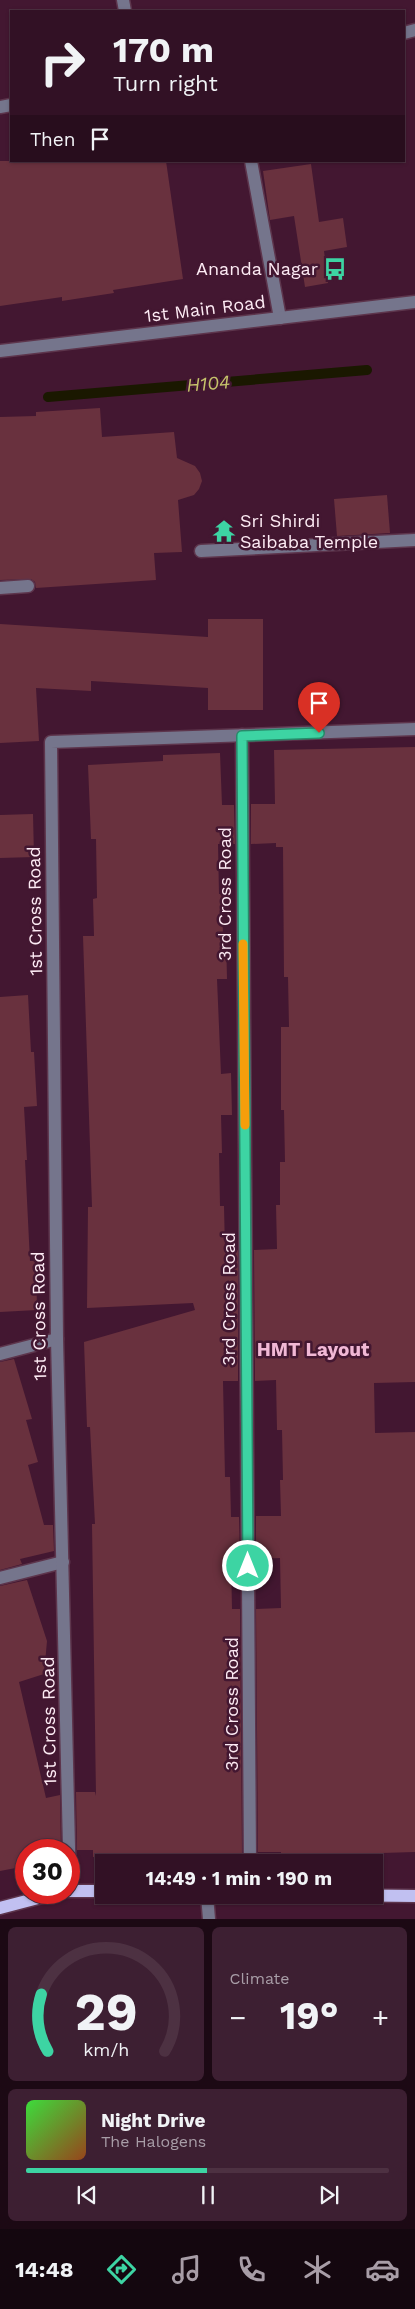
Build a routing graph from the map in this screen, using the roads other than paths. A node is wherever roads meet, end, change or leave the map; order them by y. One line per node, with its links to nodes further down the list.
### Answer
1 (251, 162): 3 (street)
2 (415, 302): 3 (street, 1st Main Road)
3 (280, 318): 4 (street, 1st Main Road)
4 (0, 351)
5 (415, 540): 6 (street)
6 (201, 551)
7 (28, 586): 8 (street)
8 (0, 588)
9 (415, 729): 10 (street)
10 (242, 736): 11 (street, 1st Cross Road); 16 (street, 3rd Cross Road)
11 (57, 1339): 12 (street); 13 (street, 1st Cross Road)
12 (0, 1354)
13 (63, 1562): 14 (street); 15 (street, 1st Cross Road)
14 (0, 1578)
15 (66, 1839)
16 (250, 1854)
17 (80, 1891): 18 (main road)
18 (95, 1891)
19 (383, 1896): 20 (main road)
20 (415, 1896)
21 (16, 1904): 23 (main road)
22 (208, 1904): 24 (street)
23 (0, 1908)
24 (209, 1919)

